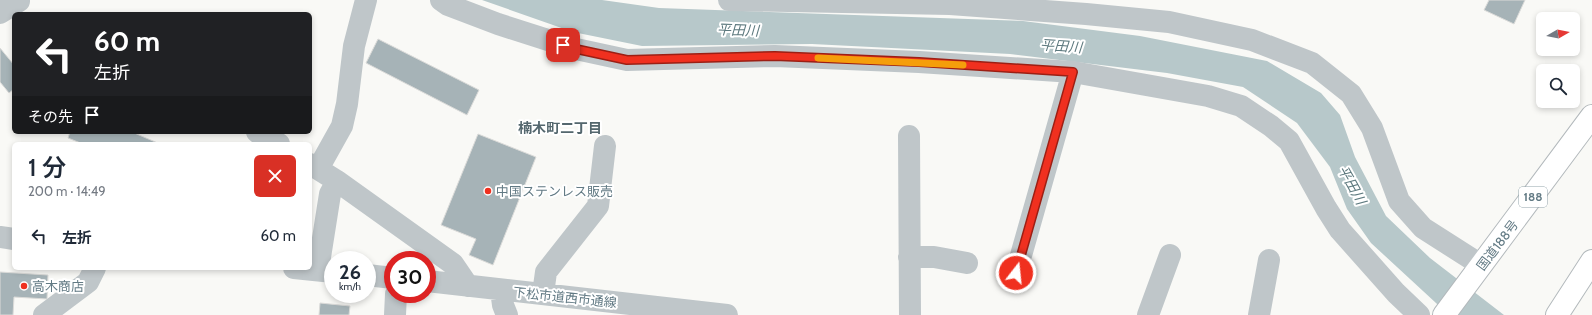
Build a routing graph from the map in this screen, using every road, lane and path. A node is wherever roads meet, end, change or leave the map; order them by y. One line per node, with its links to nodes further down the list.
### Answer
1 (366, 0): 12 (street)
2 (441, 0): 6 (street)
3 (729, 0): 25 (street)
4 (21, 5): 5 (street)
5 (0, 13)
6 (1073, 72): 26 (street); 39 (street)
7 (1592, 116): 25 (highway, 国道188号 / 188)
8 (261, 134): 10 (street)
9 (909, 136): 18 (street)
10 (275, 142)
11 (605, 146): 30 (street)
12 (314, 167): 13 (street)
13 (337, 181): 16 (street); 28 (street)
14 (0, 237): 15 (street)
15 (12, 239)
16 (327, 251)
17 (1170, 255): 37 (street)
18 (909, 257): 21 (street); 36 (street)
19 (1268, 260): 38 (street)
20 (1592, 261): 41 (highway)
21 (967, 264)
22 (94, 270): 32 (street)
23 (312, 270): 24 (street)
24 (324, 271)
25 (1477, 271): 40 (highway, 国道188号 / 188)
26 (1016, 273)
27 (436, 282): 28 (street, 下松市道西市通線)
28 (468, 286): 29 (street, 下松市道西市通線)
29 (501, 290): 30 (street, 下松市道西市通線); 34 (street)
30 (543, 294): 35 (street, 下松市道西市通線)
31 (396, 303): 33 (street)
32 (44, 315)
33 (395, 315)
34 (507, 315)
35 (727, 315)
36 (910, 315)
37 (1148, 315)
38 (1259, 315)
39 (1419, 315)
40 (1444, 315)
41 (1557, 315)

